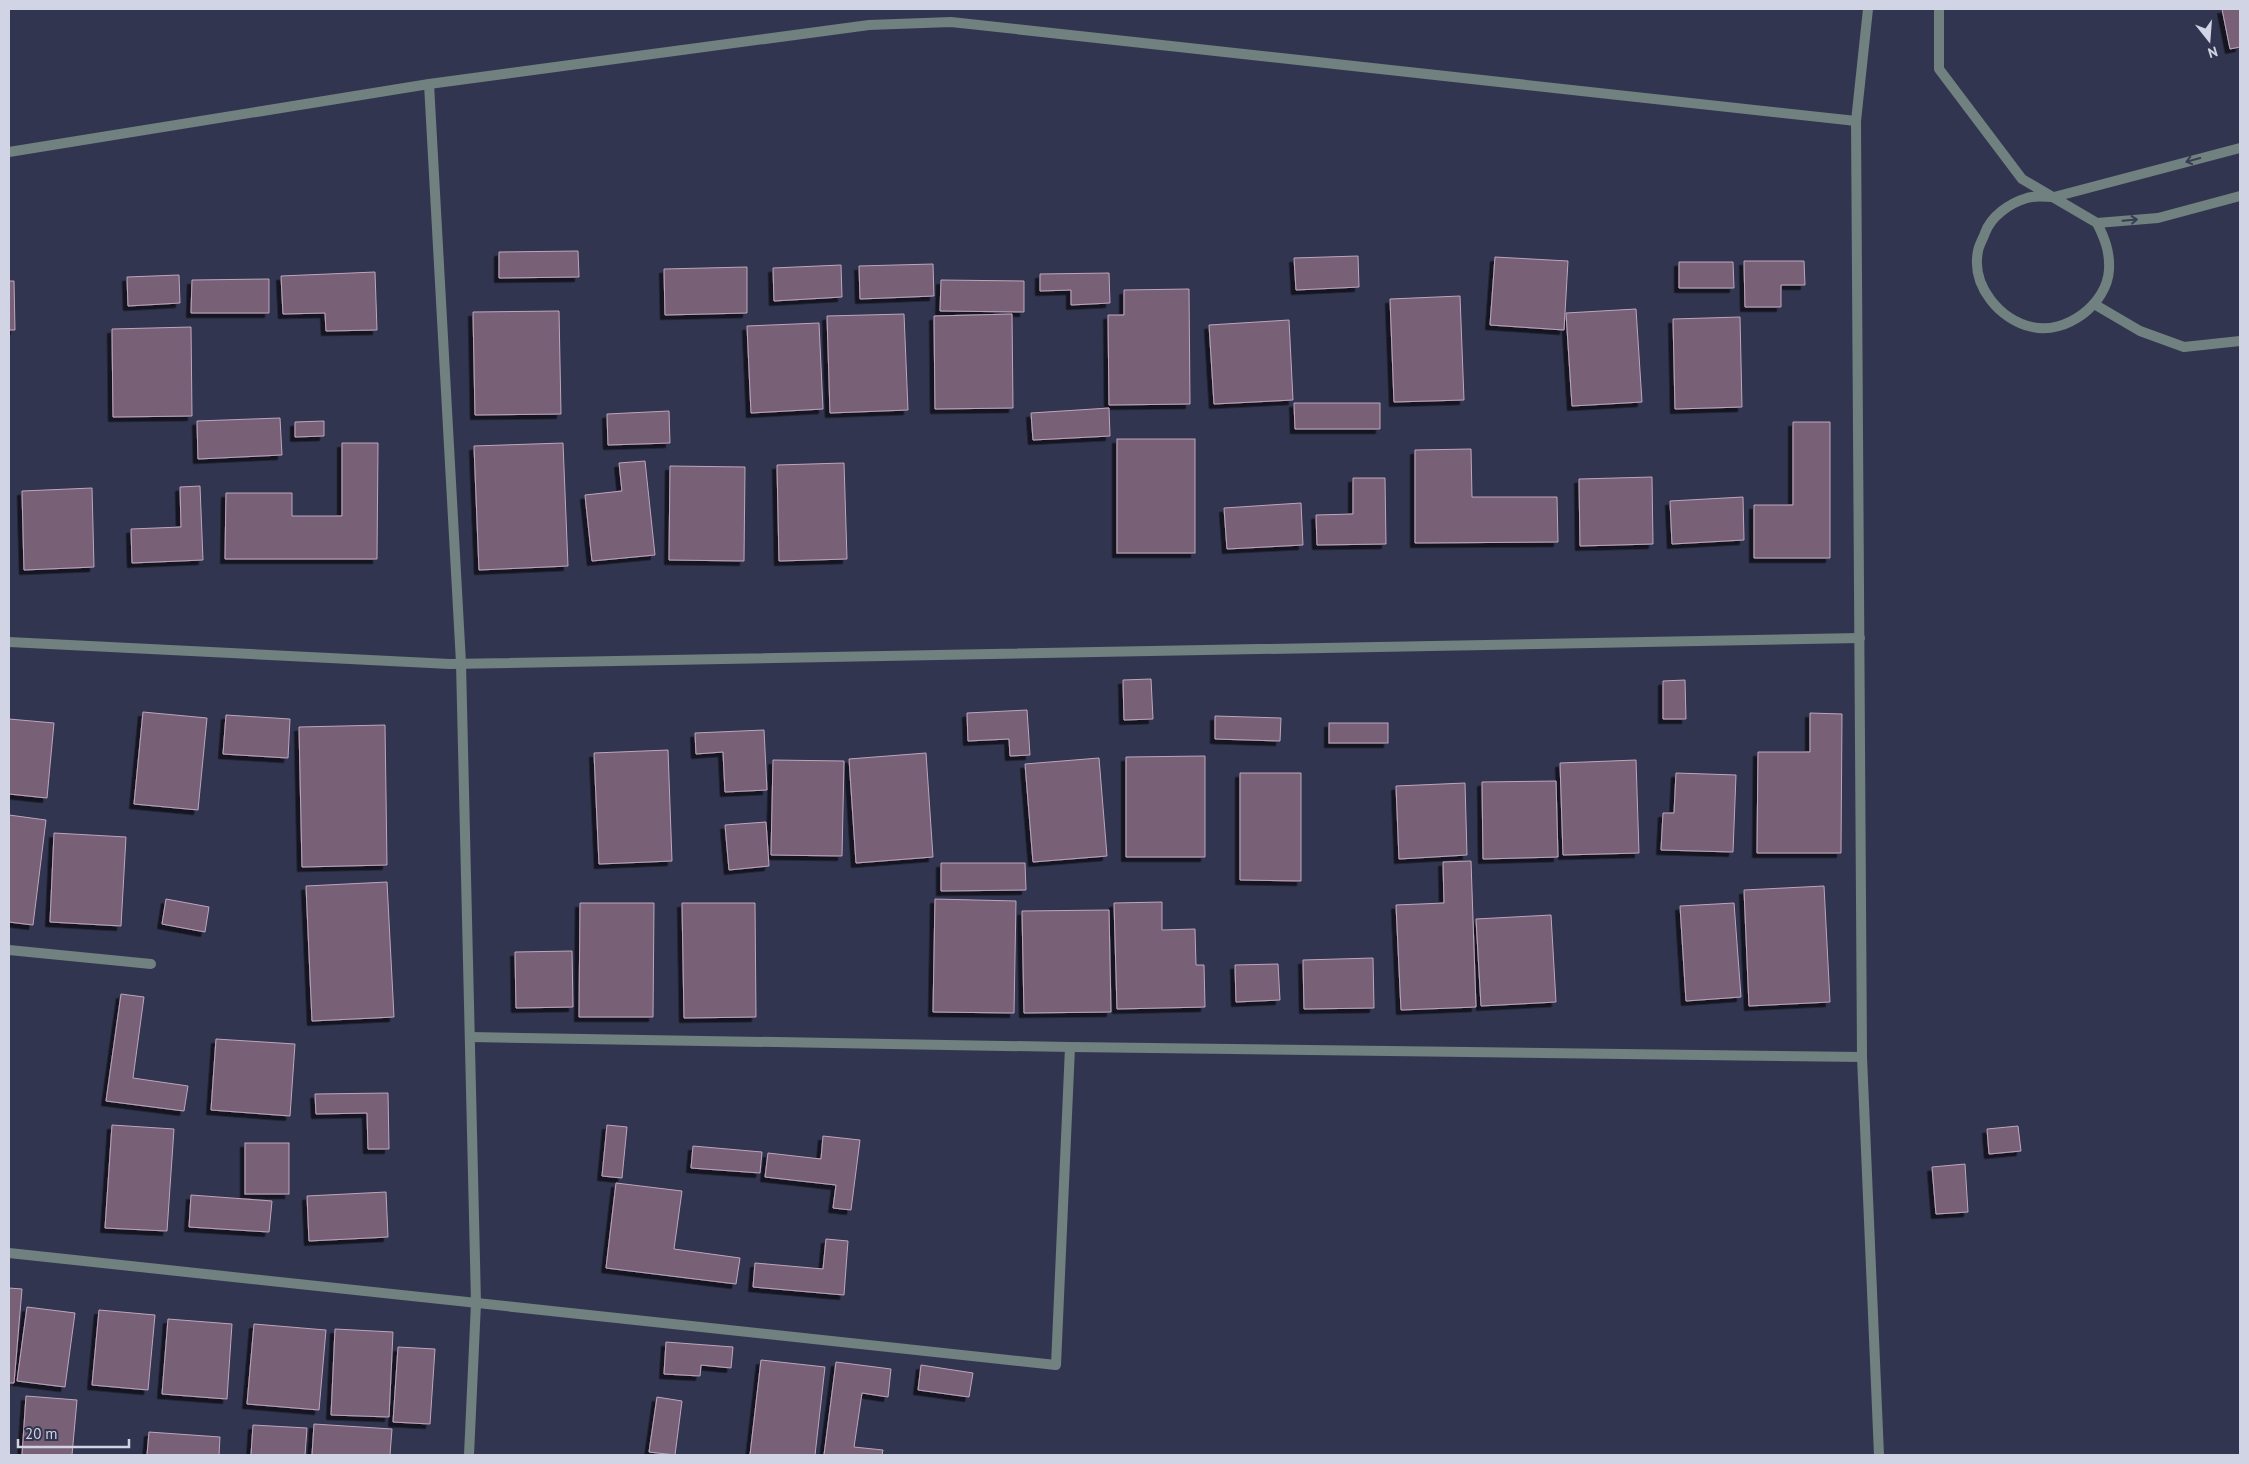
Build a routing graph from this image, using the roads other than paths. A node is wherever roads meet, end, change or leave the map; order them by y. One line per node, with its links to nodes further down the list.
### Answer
1 (1868, 9): 4 (street)
2 (1939, 9): 8 (street)
3 (429, 84): 4 (street); 6 (street); 14 (street)
4 (1856, 121): 12 (street)
5 (2240, 148): 8 (street, one-way to 8)
6 (9, 152)
7 (2240, 196): 9 (street, one-way to 7)
8 (2054, 197): 9 (street); 10 (street)
9 (2097, 223): 10 (street)
10 (2094, 304): 11 (street)
11 (2240, 341)
12 (1860, 638): 14 (street); 19 (street)
13 (9, 642): 14 (street)
14 (461, 663): 17 (street)
15 (9, 950): 16 (street)
16 (152, 964)
17 (470, 1037): 18 (street); 21 (street)
18 (1070, 1047): 19 (street); 21 (street)
19 (1862, 1057): 23 (street)
20 (9, 1253): 21 (street)
21 (476, 1303): 22 (street)
22 (469, 1455)
23 (1879, 1455)

